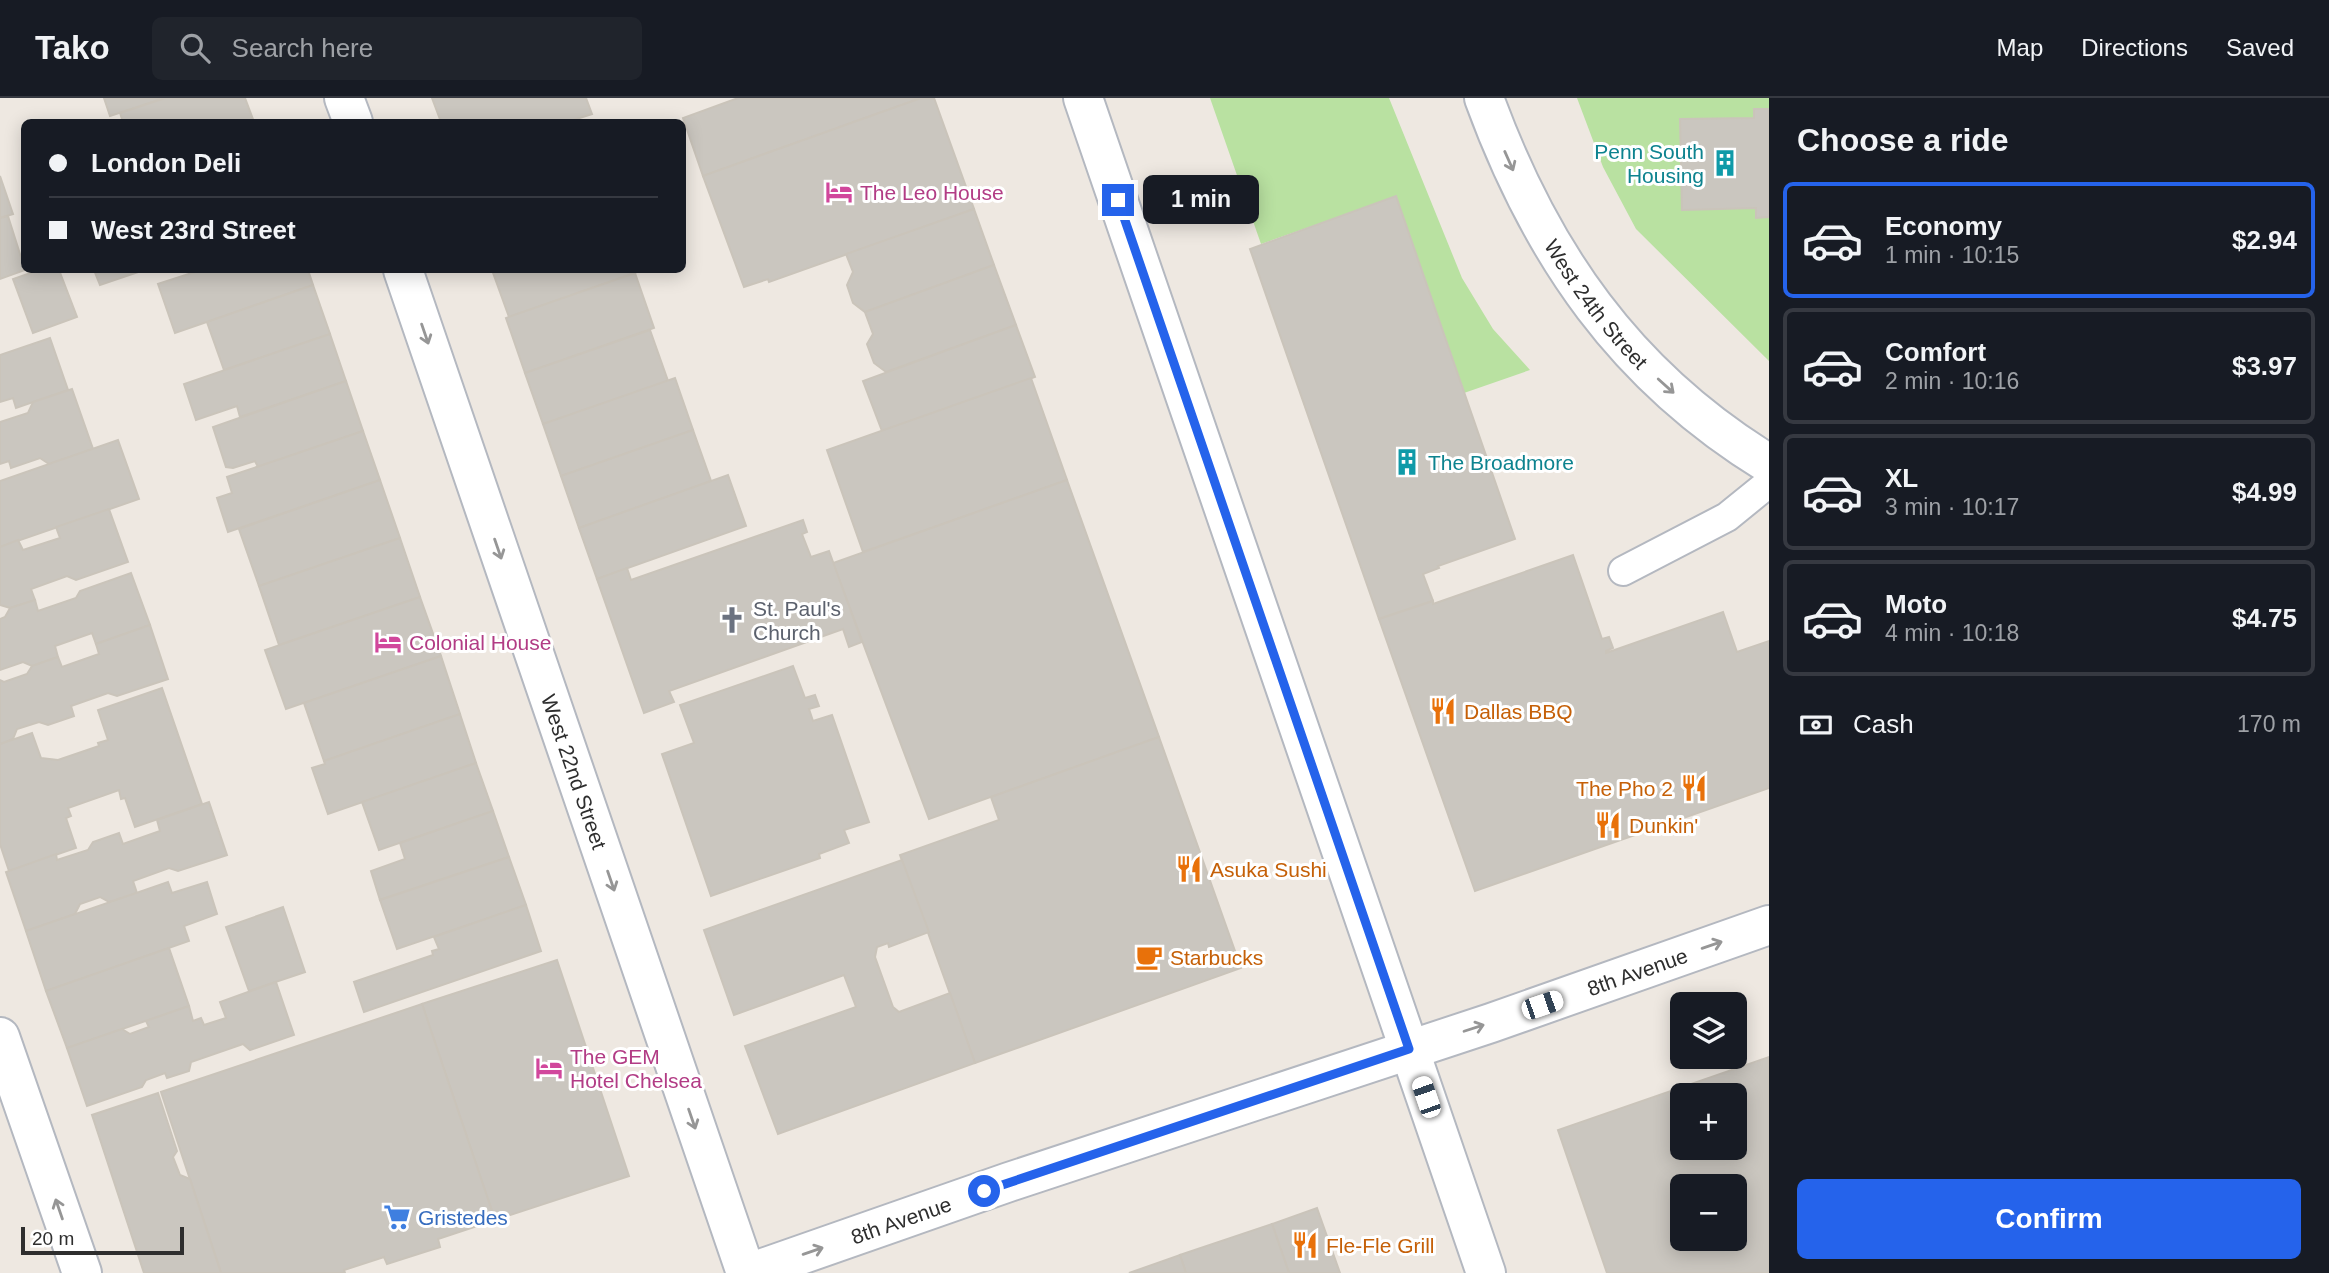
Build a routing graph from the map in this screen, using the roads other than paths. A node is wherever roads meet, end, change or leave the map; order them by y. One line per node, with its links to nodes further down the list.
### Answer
1 (344, 98): 4 (main road)
2 (1083, 98): 11 (main road)
3 (1484, 98): 6 (main road, West 24th Street, one-way to 6)
4 (352, 119)
5 (404, 273): 13 (main road, West 22nd Street, one-way to 13)
6 (1769, 464)
7 (1769, 483): 8 (lane)
8 (1623, 571)
9 (1769, 925): 11 (main road, 8th Avenue, one-way to 9)
10 (0, 1037): 12 (main road, one-way to 10)
11 (1409, 1049): 13 (main road, 8th Avenue, one-way to 11); 14 (main road)
12 (82, 1273)
13 (747, 1273)
14 (1486, 1273)

